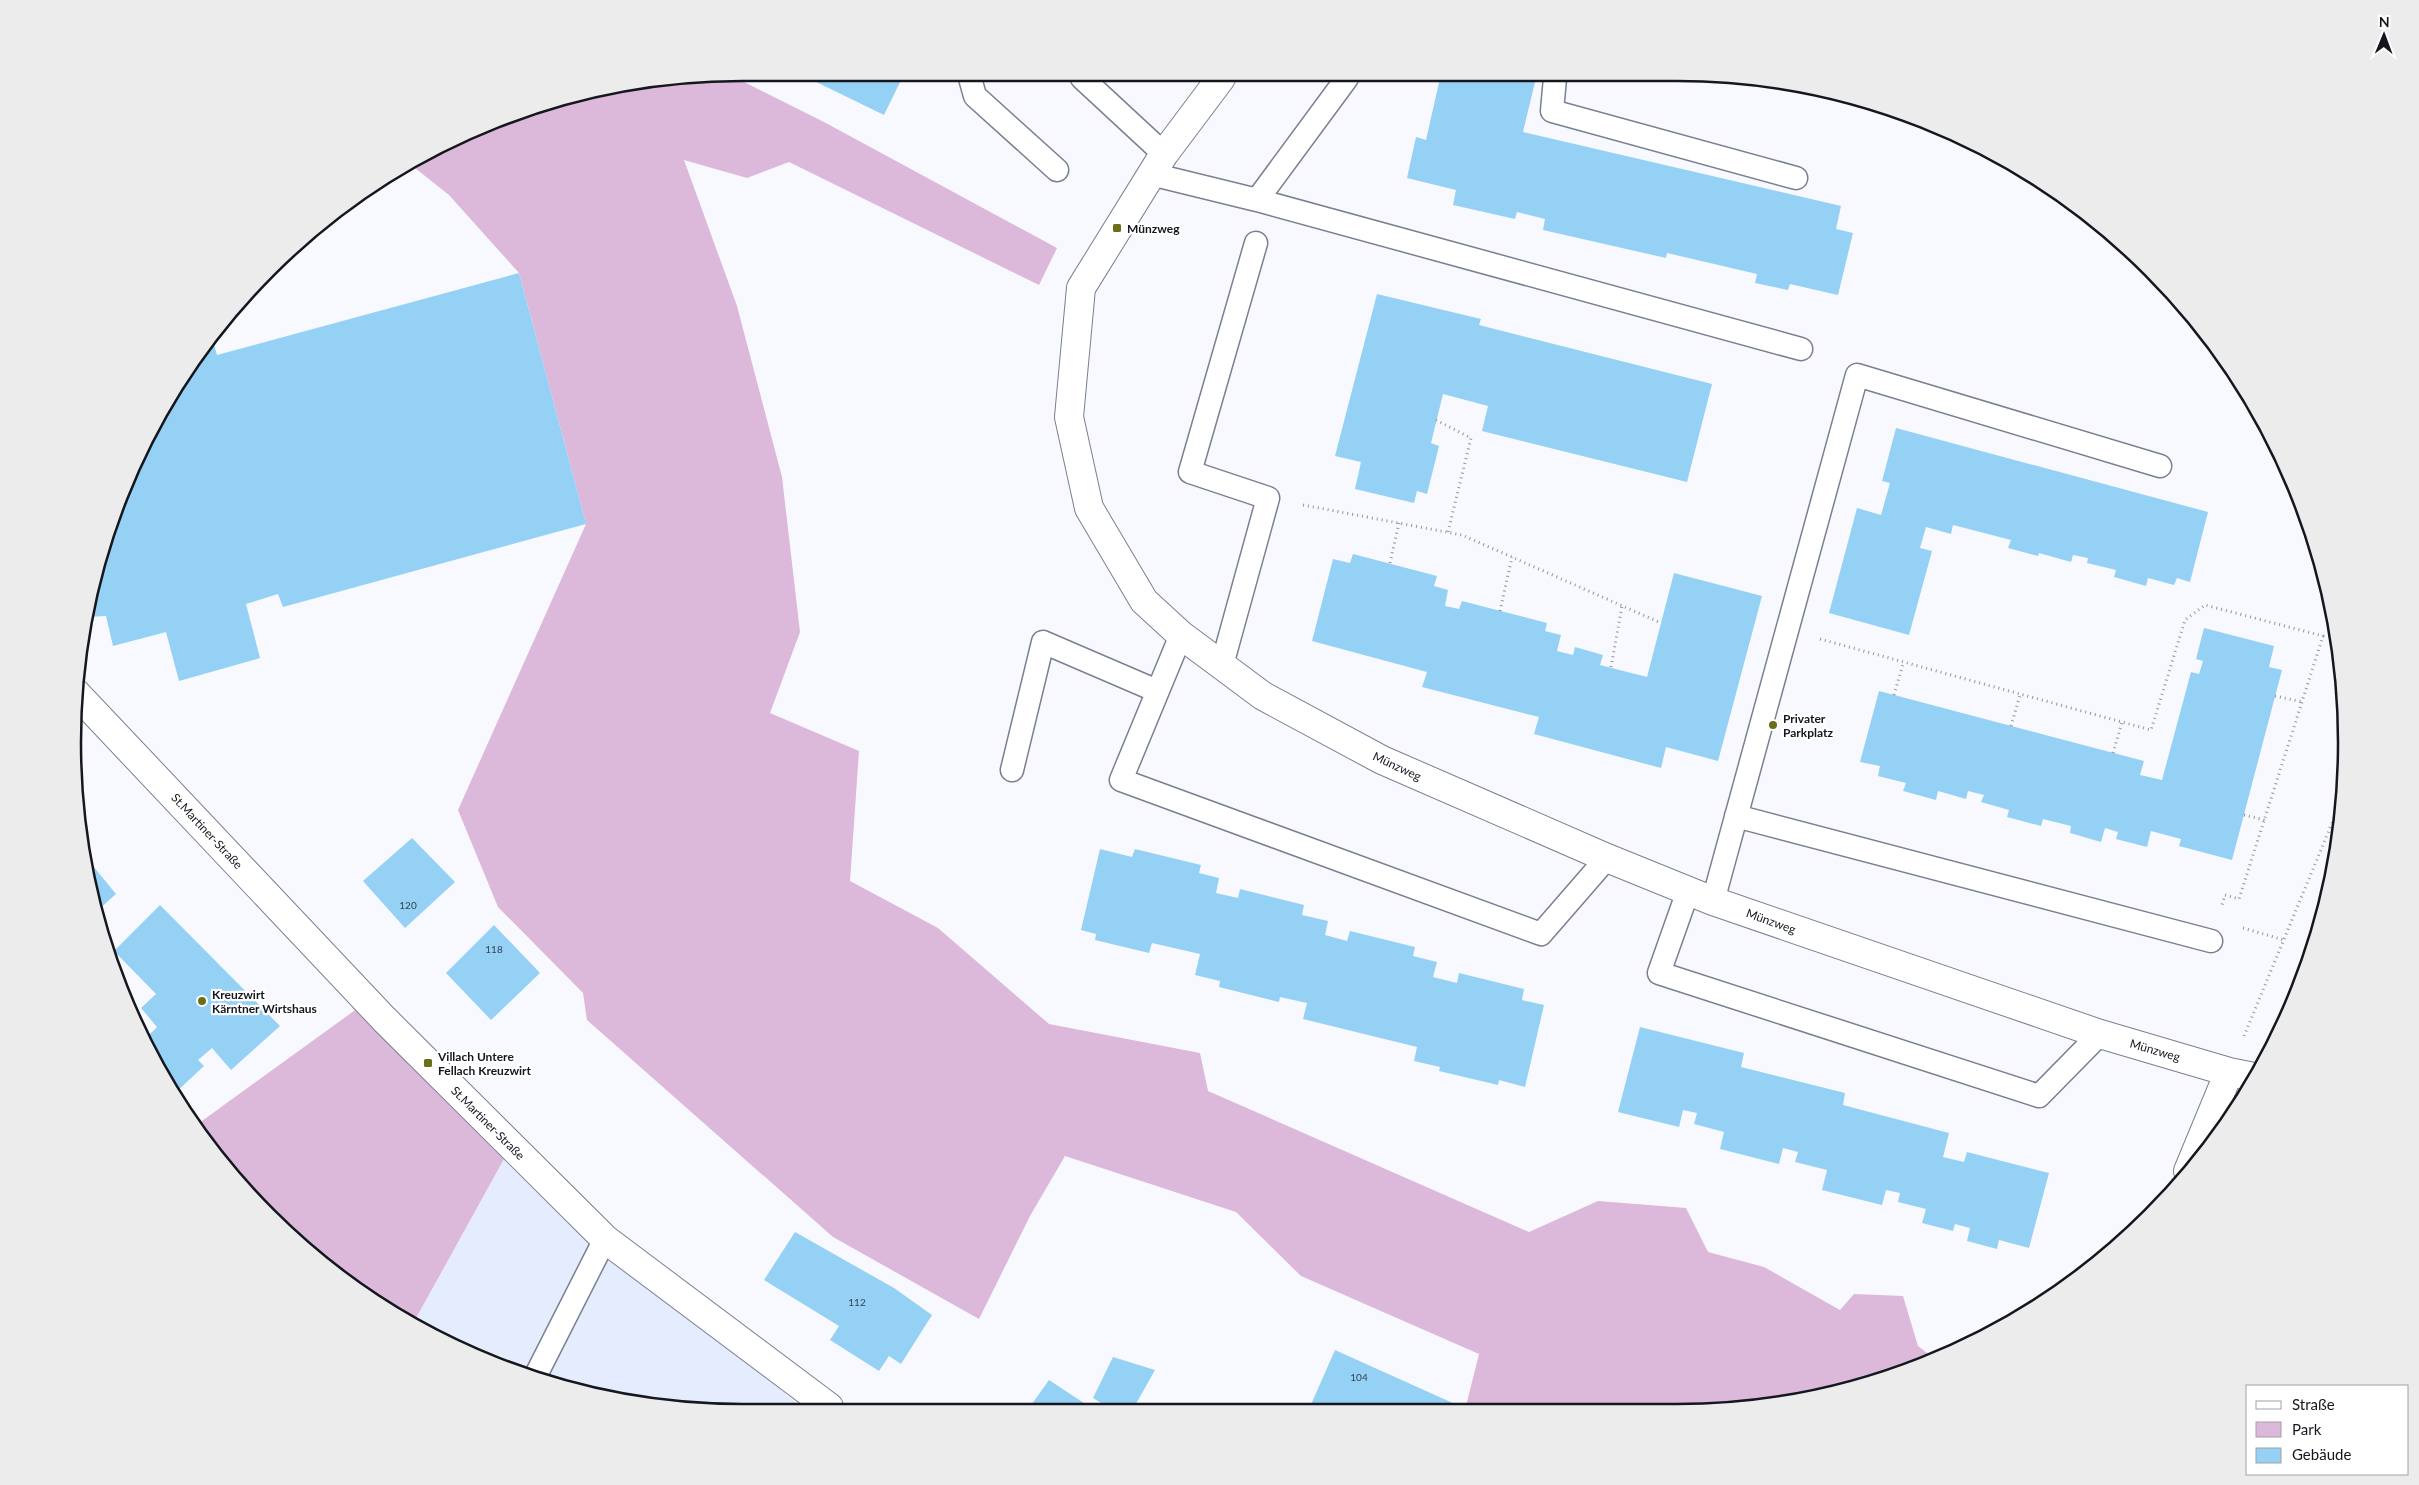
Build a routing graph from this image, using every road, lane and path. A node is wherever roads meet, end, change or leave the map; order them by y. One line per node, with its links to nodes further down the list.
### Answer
1 (971, 81): 7 (lane)
2 (1085, 81): 6 (lane)
3 (1219, 81): 6 (street, Münzweg)
4 (1345, 81): 9 (lane)
5 (1555, 81): 8 (lane)
6 (1157, 164): 9 (lane); 23 (street, Münzweg)
7 (1056, 170)
8 (1796, 178)
9 (1257, 200): 11 (lane)
10 (1256, 243): 14 (lane)
11 (1801, 349)
12 (1436, 420): 16 (path)
13 (2160, 466): 22 (lane)
14 (1268, 498): 15 (path); 27 (lane)
15 (1399, 524): 16 (path); 18 (path)
16 (1448, 532): 17 (path)
17 (1512, 557): 19 (path); 20 (path)
18 (1390, 563)
19 (1622, 606): 21 (path); 28 (path)
20 (1500, 610)
21 (1661, 623)
22 (1787, 630): 26 (path); 40 (lane)
23 (1181, 635): 27 (street, Münzweg); 29 (lane)
24 (2323, 636): 25 (path); 34 (path); 35 (path)
25 (2329, 636)
26 (1903, 664): 30 (path); 31 (path)
27 (1222, 665): 43 (street, Münzweg)
28 (1611, 667)
29 (1157, 691): 38 (lane); 43 (lane)
30 (2020, 694): 35 (path); 36 (path)
31 (1894, 695)
32 (2275, 696): 34 (path)
33 (83, 700): 50 (street, St.Martiner-Straße)
34 (2303, 702): 41 (path)
35 (2122, 722): 37 (path)
36 (2011, 726)
37 (2113, 753)
38 (1012, 770)
39 (2244, 815): 41 (path)
40 (1736, 816): 44 (lane); 46 (lane)
41 (2265, 820): 45 (path)
42 (2332, 826): 48 (path)
43 (1607, 858): 44 (street, Münzweg)
44 (1700, 896): 47 (street, Münzweg); 47 (lane)
45 (2220, 912)
46 (2210, 941)
47 (2100, 1034): 48 (street, Münzweg)
48 (2241, 1074): 49 (street)
49 (2206, 1138)
50 (605, 1239): 51 (lane); 52 (street, St.Martiner-Straße)
51 (538, 1371)
52 (824, 1404)

